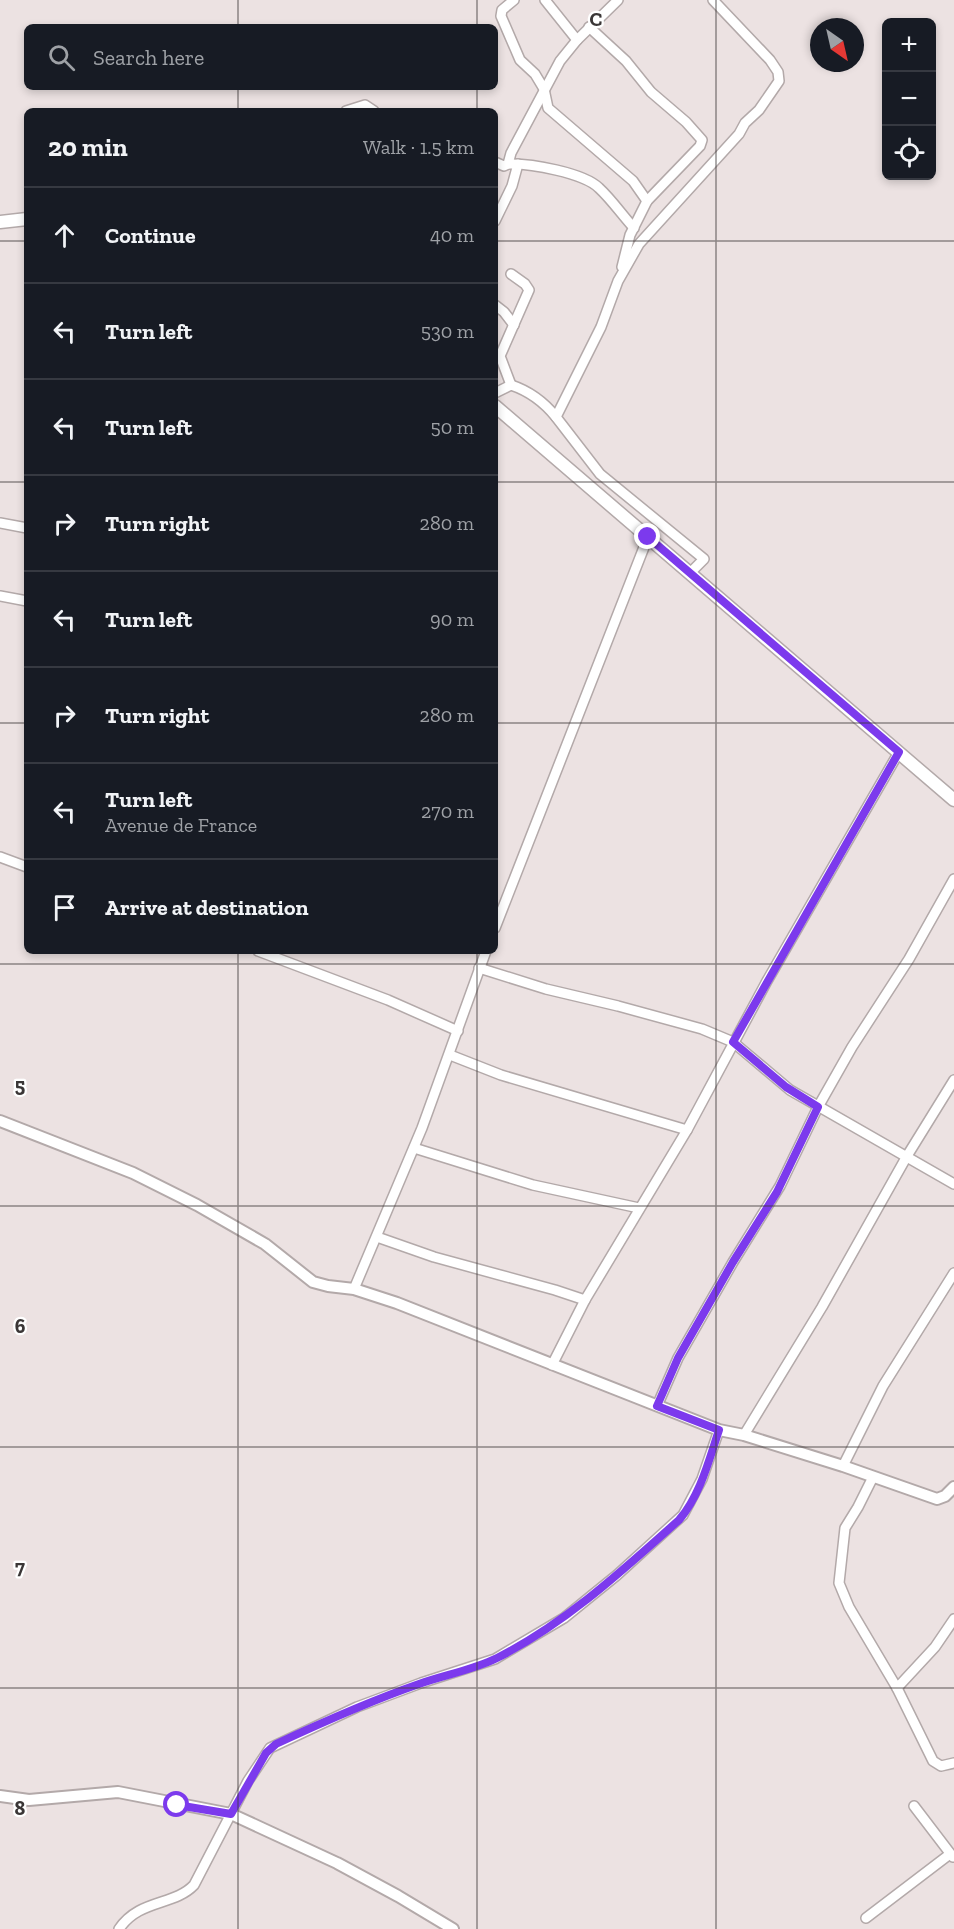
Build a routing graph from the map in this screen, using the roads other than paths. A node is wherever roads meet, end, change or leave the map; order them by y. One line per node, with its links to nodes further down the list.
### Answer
1 (514, 0): 7 (street)
2 (545, 0): 6 (street)
3 (618, 0): 5 (street)
4 (713, 0): 18 (street)
5 (590, 27): 6 (street); 12 (street)
6 (577, 40): 7 (street)
7 (544, 89): 11 (street); 12 (street)
8 (356, 108): 9 (street)
9 (370, 108)
10 (498, 163): 11 (street)
11 (513, 164): 13 (street); 16 (street)
12 (648, 201): 16 (street)
13 (498, 215)
14 (24, 219): 15 (main road)
15 (0, 222)
16 (634, 228): 18 (street)
17 (511, 274): 20 (street)
18 (618, 281): 24 (street)
19 (498, 308): 20 (street)
20 (514, 325): 21 (street)
21 (511, 386): 22 (street); 24 (street)
22 (498, 392)
23 (498, 409): 27 (main road)
24 (556, 417): 28 (street)
25 (0, 523): 26 (street)
26 (24, 527)
27 (648, 537): 28 (main road); 36 (street)
28 (690, 573): 31 (main road)
29 (0, 596): 30 (street)
30 (24, 600)
31 (899, 752): 32 (main road); 41 (street)
32 (954, 800)
33 (0, 857): 34 (street)
34 (24, 866)
35 (954, 879): 44 (street)
36 (498, 920)
37 (266, 954): 40 (street)
38 (485, 954): 39 (street)
39 (479, 968): 40 (street); 41 (street)
40 (458, 1031): 42 (street)
41 (733, 1042): 44 (street); 46 (street)
42 (450, 1055): 46 (street); 47 (street)
43 (954, 1080): 48 (street)
44 (818, 1107): 48 (street); 56 (street)
45 (0, 1120): 53 (street)
46 (687, 1130): 50 (street)
47 (414, 1148): 50 (street); 51 (street)
48 (907, 1156): 49 (street); 58 (street)
49 (954, 1184)
50 (639, 1208): 54 (street)
51 (377, 1237): 53 (street); 54 (street)
52 (954, 1273): 59 (street)
53 (354, 1288): 55 (street)
54 (585, 1300): 55 (street)
55 (552, 1365): 56 (street)
56 (657, 1406): 57 (street)
57 (719, 1430): 58 (street); 67 (street)
58 (744, 1435): 59 (street)
59 (843, 1466): 60 (street)
60 (873, 1478): 61 (street); 63 (street)
61 (954, 1487)
62 (954, 1619): 63 (street)
63 (897, 1688): 64 (street)
64 (954, 1763)
65 (0, 1796): 67 (street)
66 (914, 1806): 68 (street)
67 (231, 1814): 70 (street); 71 (street)
68 (952, 1856): 69 (street)
69 (866, 1918)
70 (119, 1929)
71 (453, 1929)

